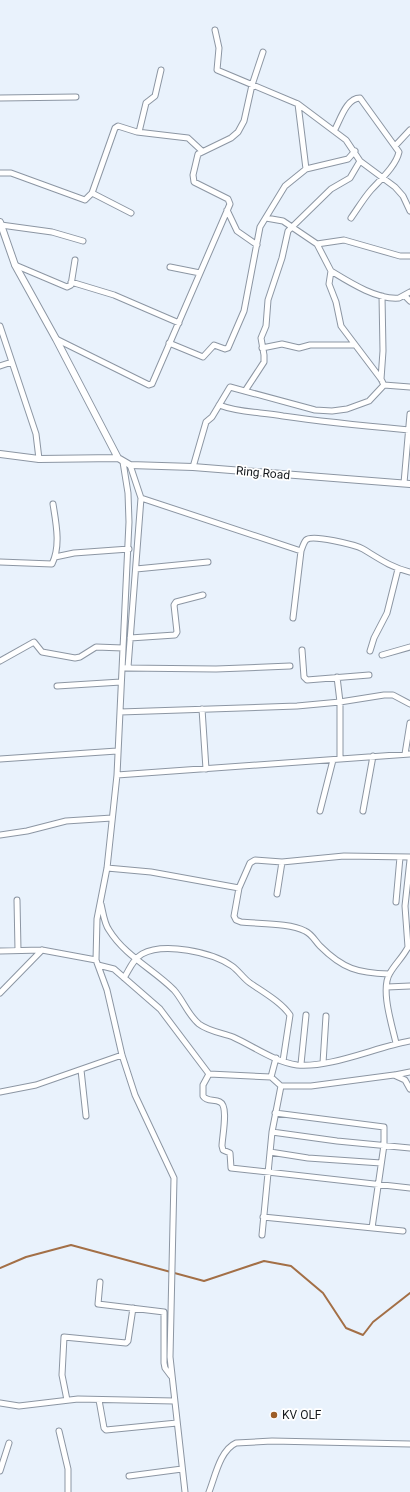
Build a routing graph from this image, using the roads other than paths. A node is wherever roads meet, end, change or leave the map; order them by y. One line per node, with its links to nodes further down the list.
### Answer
1 (215, 30): 4 (street)
2 (263, 52): 4 (street)
3 (160, 70): 10 (street)
4 (252, 84): 7 (street); 12 (street)
5 (76, 97): 6 (street)
6 (0, 98)
7 (298, 104): 9 (street); 15 (street)
8 (410, 130): 11 (street)
9 (334, 131): 11 (street); 13 (street)
10 (138, 132): 12 (street); 18 (street)
11 (395, 146): 17 (street)
12 (202, 151): 19 (street)
13 (355, 151): 14 (street); 15 (street)
14 (360, 161): 17 (street); 25 (street)
15 (306, 169): 22 (street)
16 (0, 173): 18 (street)
17 (382, 179): 20 (street); 23 (street)
18 (92, 193): 21 (street)
19 (227, 210): 28 (street); 34 (street)
20 (410, 211)
21 (131, 213)
22 (266, 218): 25 (street); 28 (street)
23 (351, 218)
24 (0, 224): 26 (street); 31 (street)
25 (291, 227): 27 (street); 45 (street)
26 (83, 241)
27 (317, 244): 29 (street); 33 (street)
28 (257, 245): 43 (street)
29 (410, 256)
30 (75, 260): 35 (street)
31 (15, 265): 35 (street); 42 (street)
32 (170, 267): 34 (street)
33 (331, 271): 37 (street); 44 (street)
34 (200, 273): 40 (street)
35 (71, 282): 40 (street)
36 (410, 292): 38 (street)
37 (382, 296): 38 (street); 48 (street)
38 (405, 296): 39 (street)
39 (410, 301)
40 (179, 323): 43 (street)
41 (0, 326): 46 (street)
42 (56, 339): 43 (street); 57 (street)
43 (170, 343)
44 (354, 345): 45 (street); 48 (street)
45 (262, 348): 51 (street)
46 (12, 362): 47 (street); 56 (street)
47 (0, 366)
48 (381, 380): 49 (street)
49 (384, 386): 50 (street); 51 (street)
50 (410, 387)
51 (246, 391): 52 (street)
52 (219, 405): 54 (street); 59 (street)
53 (410, 414): 54 (street)
54 (409, 430): 60 (street)
55 (0, 454): 56 (street)
56 (39, 459): 57 (street)
57 (120, 460): 58 (street, Ring Road); 63 (street)
58 (130, 465): 59 (street, Ring Road); 61 (street)
59 (193, 467): 60 (street, Ring Road)
60 (407, 484)
61 (141, 498): 64 (street); 69 (street)
62 (53, 504): 65 (street)
63 (129, 549): 65 (street); 75 (street)
64 (301, 551): 68 (street); 72 (street)
65 (55, 557): 66 (street)
66 (0, 562)
67 (208, 562): 69 (street)
68 (398, 568): 70 (street); 77 (street)
69 (136, 569): 73 (street)
70 (410, 572)
71 (203, 596): 73 (street)
72 (293, 618)
73 (130, 638): 82 (street)
74 (410, 647): 78 (street)
75 (123, 648): 79 (street); 81 (street)
76 (302, 650): 84 (street)
77 (370, 651)
78 (382, 655)
79 (0, 661)
80 (290, 666): 82 (street)
81 (122, 668): 82 (street); 85 (street)
82 (128, 668)
83 (369, 675): 84 (street)
84 (337, 677): 87 (street)
85 (121, 682): 86 (street); 90 (street)
86 (57, 686)
87 (340, 702): 88 (street); 89 (street); 96 (street)
88 (410, 704)
89 (202, 709): 90 (street); 98 (street)
90 (120, 712): 92 (street)
91 (410, 723): 93 (street)
92 (118, 751): 95 (street); 99 (street)
93 (407, 754): 94 (street)
94 (373, 756): 96 (street); 101 (street)
95 (0, 759)
96 (340, 759): 97 (street)
97 (333, 760): 98 (street); 100 (street)
98 (206, 769): 99 (street)
99 (117, 775): 102 (street)
100 (320, 811)
101 (362, 811)
102 (112, 818): 103 (street); 107 (street)
103 (0, 835)
104 (400, 857): 105 (street); 106 (street); 112 (street)
105 (410, 858): 113 (street)
106 (282, 862): 108 (street); 109 (street)
107 (107, 868): 108 (street); 111 (street)
108 (239, 888): 119 (street)
109 (277, 894)
110 (17, 900): 114 (street)
111 (100, 902): 117 (street); 118 (street)
112 (396, 902)
113 (409, 947): 119 (street)
114 (18, 950): 115 (street); 116 (street)
115 (42, 950): 118 (street); 123 (street)
116 (0, 951)
117 (135, 959): 120 (street); 129 (street); 130 (street)
118 (97, 963): 120 (street); 128 (street)
119 (389, 974): 122 (street)
120 (124, 978): 135 (street)
121 (410, 986): 122 (street)
122 (387, 987): 127 (street)
123 (0, 992)
124 (306, 1015): 132 (street)
125 (326, 1016): 131 (street)
126 (410, 1041): 127 (street)
127 (396, 1043): 131 (street)
128 (122, 1055): 133 (street); 157 (street)
129 (276, 1058): 130 (street); 137 (street)
130 (283, 1061): 132 (street)
131 (323, 1063): 132 (street)
132 (301, 1064)
133 (81, 1070): 140 (street); 142 (street)
134 (410, 1072): 136 (street)
135 (209, 1074): 137 (street); 148 (street)
136 (394, 1075): 138 (street); 139 (street)
137 (271, 1077): 138 (street)
138 (281, 1086): 141 (street)
139 (410, 1089)
140 (0, 1092)
141 (275, 1113): 143 (street); 144 (street)
142 (86, 1116)
143 (272, 1132): 144 (street); 146 (street)
144 (384, 1145): 145 (street); 147 (street)
145 (410, 1148)
146 (270, 1152): 147 (street); 148 (street)
147 (381, 1162): 149 (street)
148 (267, 1173): 149 (street); 151 (street)
149 (378, 1185): 150 (street); 152 (street)
150 (410, 1188)
151 (263, 1217): 152 (street); 154 (street)
152 (372, 1228): 153 (street)
153 (403, 1231)
154 (262, 1235)
155 (100, 1282): 156 (street)
156 (133, 1308): 157 (street); 158 (street)
157 (172, 1376): 160 (street)
158 (67, 1400): 159 (street); 161 (street)
159 (99, 1400): 160 (street); 162 (street)
160 (174, 1401): 162 (street)
161 (0, 1403)
162 (177, 1423): 166 (street)
163 (59, 1431): 169 (street)
164 (9, 1443): 167 (street)
165 (410, 1444): 171 (street)
166 (182, 1469): 168 (street); 170 (street)
167 (0, 1470)
168 (129, 1476)
169 (68, 1492)
170 (185, 1492)
171 (209, 1492)

